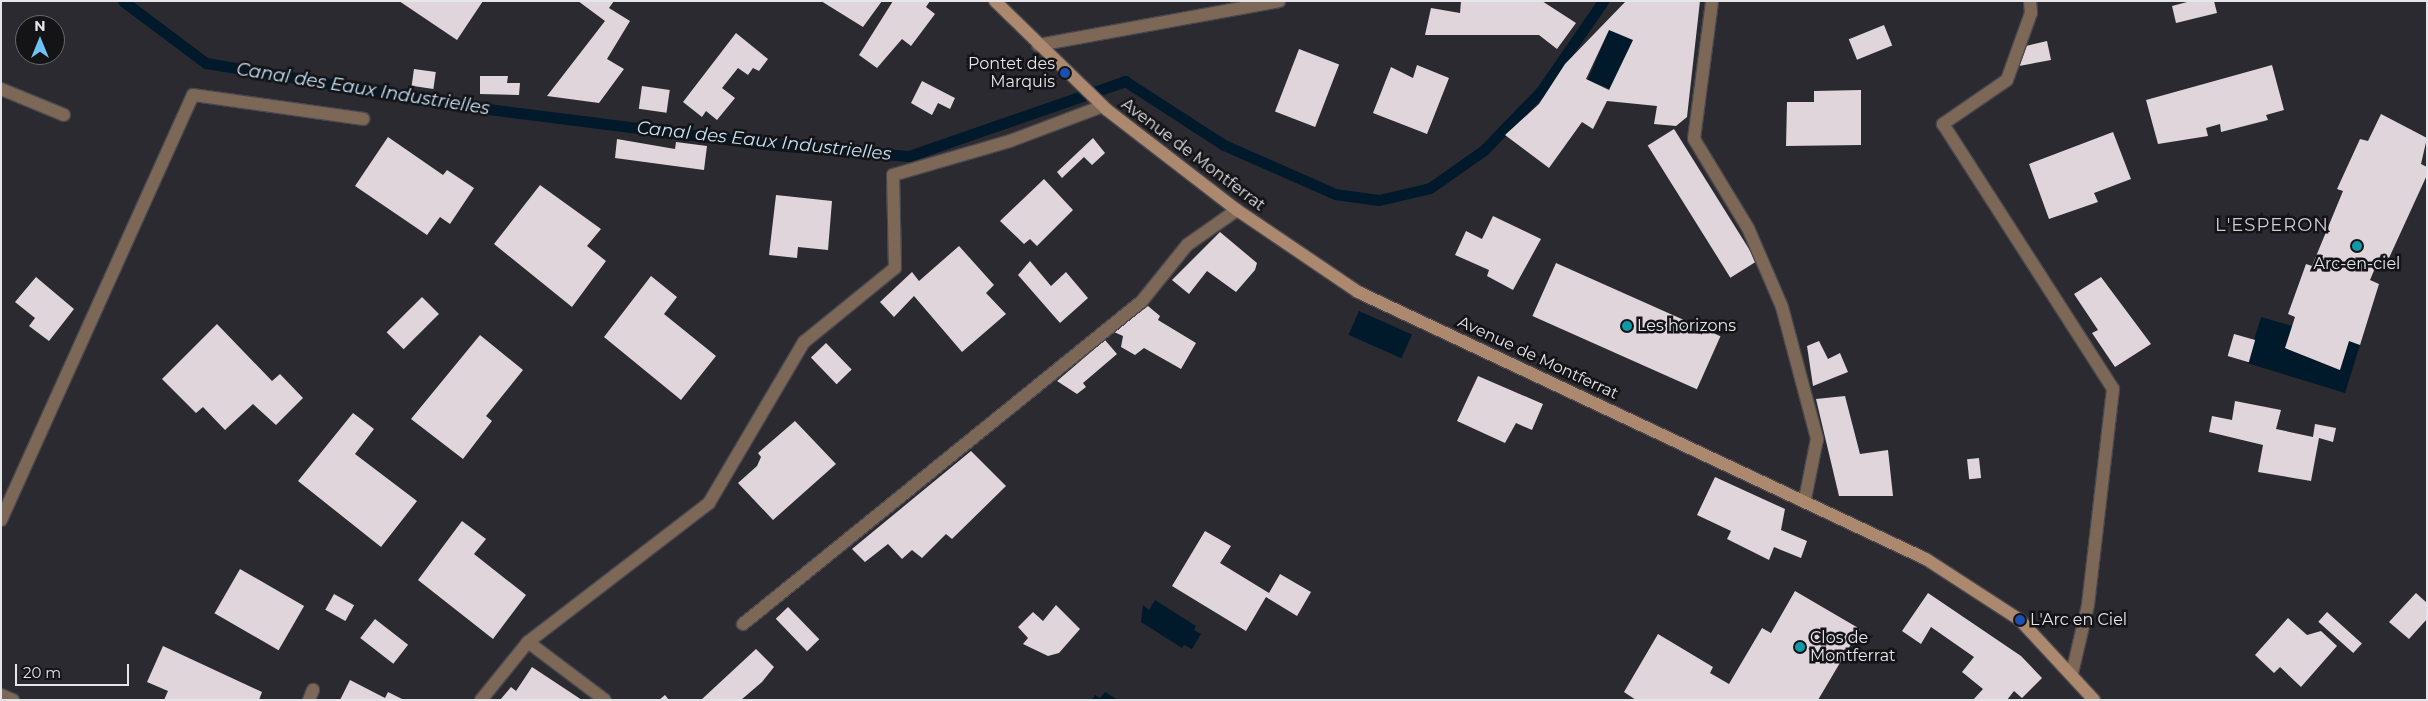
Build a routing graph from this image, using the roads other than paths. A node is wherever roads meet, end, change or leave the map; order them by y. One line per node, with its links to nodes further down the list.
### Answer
1 (995, 1): 5 (street, Avenue de Montferrat)
2 (1279, 1): 5 (street)
3 (2030, 1): 15 (street)
4 (1712, 2): 11 (street)
5 (1038, 45): 7 (street, Avenue de Montferrat)
6 (1, 89): 8 (street)
7 (1101, 105): 10 (street, Avenue de Montferrat); 14 (street)
8 (64, 115)
9 (363, 119): 12 (street)
10 (1237, 210): 11 (street, Avenue de Montferrat); 13 (street)
11 (1805, 499): 15 (street, Avenue de Montferrat)
12 (1, 520)
13 (742, 624)
14 (528, 642): 18 (street); 19 (street)
15 (2072, 673): 20 (street, Avenue de Montferrat)
16 (1, 695): 17 (street)
17 (13, 700)
18 (481, 700)
19 (605, 700)
20 (2094, 700)

